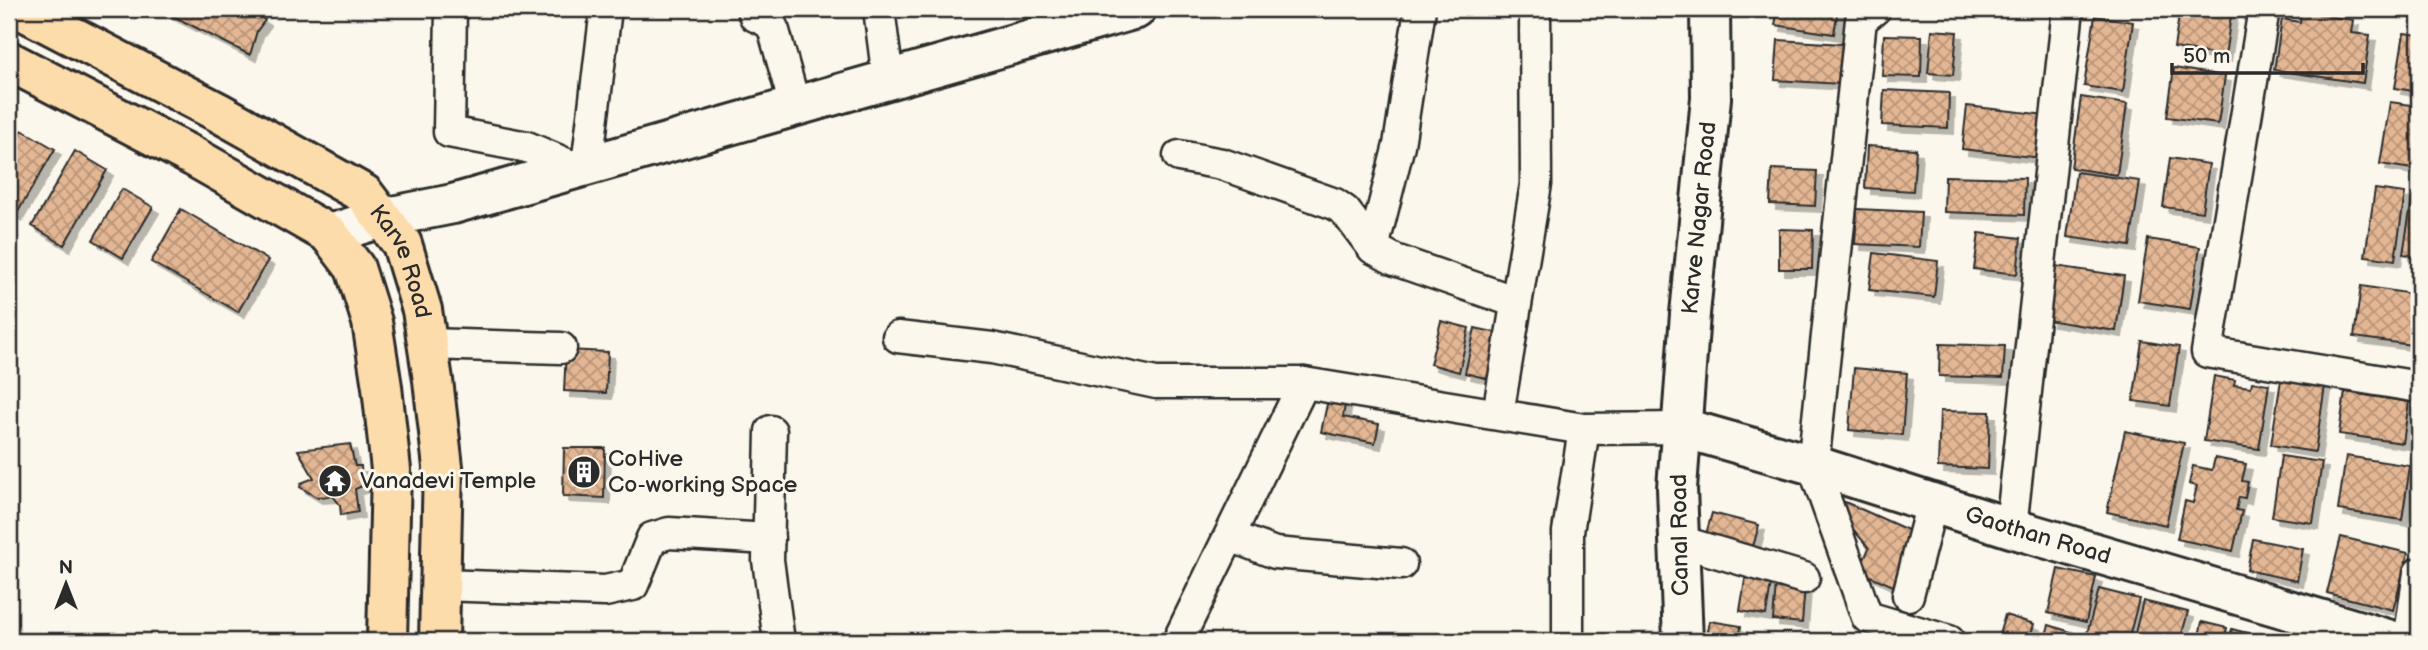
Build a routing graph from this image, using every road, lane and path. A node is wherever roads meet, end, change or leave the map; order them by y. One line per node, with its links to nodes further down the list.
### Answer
1 (20, 9): 18 (main road, Karve Road)
2 (450, 9): 17 (street)
3 (606, 9): 17 (street)
4 (752, 9): 15 (street)
5 (878, 9): 14 (street)
6 (1136, 9): 14 (street)
7 (1420, 9): 20 (street)
8 (1535, 9): 21 (street)
9 (1710, 9): 28 (street, Karve Nagar Road)
10 (1875, 9): 31 (street)
11 (2068, 9): 33 (street)
12 (2264, 9): 26 (street)
13 (9, 61): 19 (main road, Karve Road)
14 (888, 79): 15 (street)
15 (795, 106): 17 (street)
16 (1180, 156): 20 (street)
17 (582, 167): 18 (street)
18 (382, 218): 19 (street); 23 (main road, Karve Road)
19 (329, 234): 44 (main road, Karve Road)
20 (1373, 248): 21 (street)
21 (1516, 302): 27 (street)
22 (898, 337): 25 (street)
23 (428, 344): 24 (street); 40 (main road, Karve Road)
24 (561, 348)
25 (1304, 383): 27 (street); 34 (street)
26 (2419, 387)
27 (1498, 415): 29 (street)
28 (1683, 428): 29 (street); 31 (street, Gaothan Road); 36 (street, Canal Road)
29 (1584, 429): 48 (street)
30 (771, 431): 35 (street)
31 (1813, 465): 32 (street, Gaothan Road); 49 (street)
32 (1932, 503): 33 (street, Gaothan Road); 41 (street)
33 (2011, 528): 42 (street, Gaothan Road)
34 (1230, 536): 37 (street); 47 (street)
35 (769, 539): 40 (street); 46 (street)
36 (1679, 541): 39 (street); 43 (street, Canal Road)
37 (1401, 565)
38 (2419, 573): 51 (street)
39 (1804, 578)
40 (441, 585): 45 (main road, Karve Road)
41 (1908, 594)
42 (2323, 631): 50 (street, Gaothan Road)
43 (1686, 640)
44 (387, 641)
45 (439, 641)
46 (779, 641)
47 (1178, 641)
48 (1568, 641)
49 (1949, 641)
50 (2393, 641)
51 (2409, 641)

